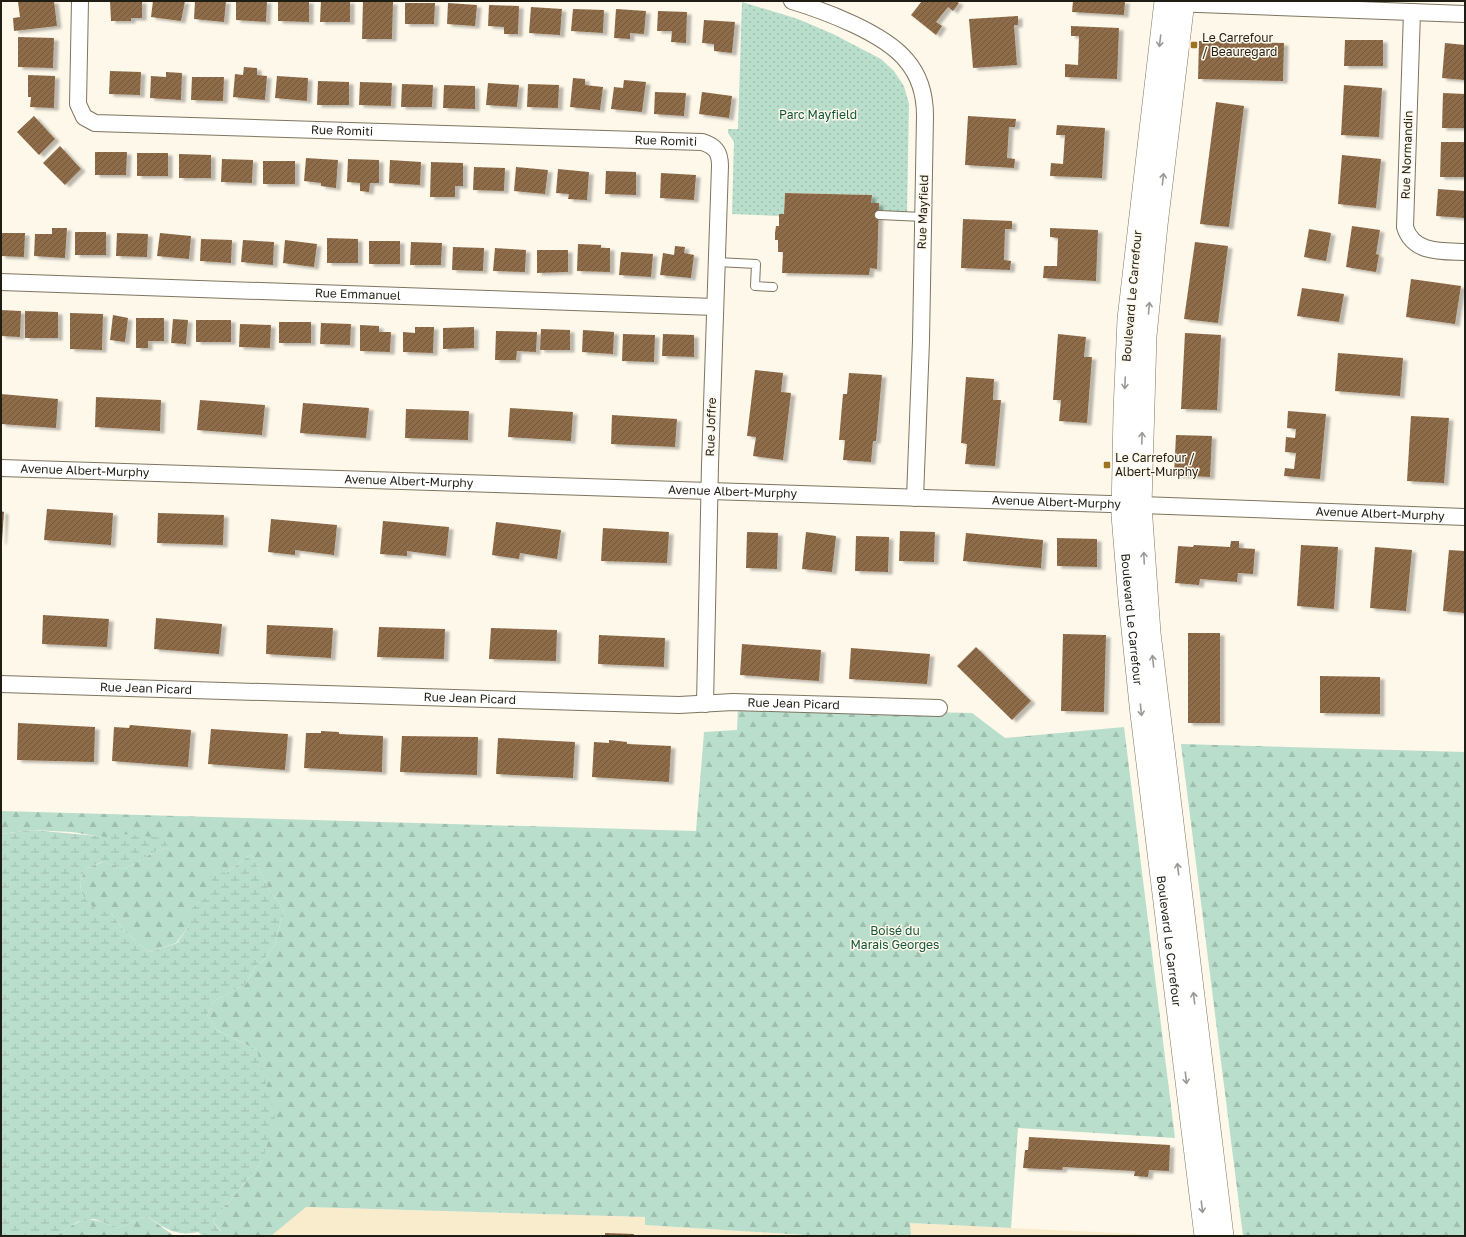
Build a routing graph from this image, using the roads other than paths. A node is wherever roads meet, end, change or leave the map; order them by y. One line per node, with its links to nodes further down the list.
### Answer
1 (80, 1): 6 (street, Rue Romiti)
2 (792, 1): 8 (street, Rue Mayfield)
3 (1174, 2): 4 (street); 17 (street, Boulevard Le Carrefour)
4 (1412, 12): 5 (street); 9 (street, Rue Normandin)
5 (1465, 14)
6 (717, 150): 10 (street, Rue Joffre)
7 (879, 215): 8 (lane)
8 (923, 217): 16 (street, Rue Mayfield)
9 (1465, 252)
10 (717, 262): 12 (lane); 13 (street, Rue Joffre)
11 (1, 282): 13 (street, Rue Emmanuel)
12 (773, 287)
13 (715, 307): 15 (street, Rue Joffre)
14 (1, 468): 15 (street, Avenue Albert-Murphy)
15 (709, 492): 16 (street, Avenue Albert-Murphy); 20 (street, Rue Joffre)
16 (915, 498): 17 (street, Avenue Albert-Murphy)
17 (1132, 504): 18 (street, Avenue Albert-Murphy); 22 (street, Boulevard Le Carrefour)
18 (1465, 517)
19 (1, 684): 20 (street, Rue Jean Picard)
20 (705, 704): 21 (street, Rue Jean Picard)
21 (939, 708)
22 (1190, 1038): 23 (street, Boulevard Le Carrefour, one-way to 23); 24 (street, Boulevard Le Carrefour)
23 (1205, 1236)
24 (1223, 1236)

